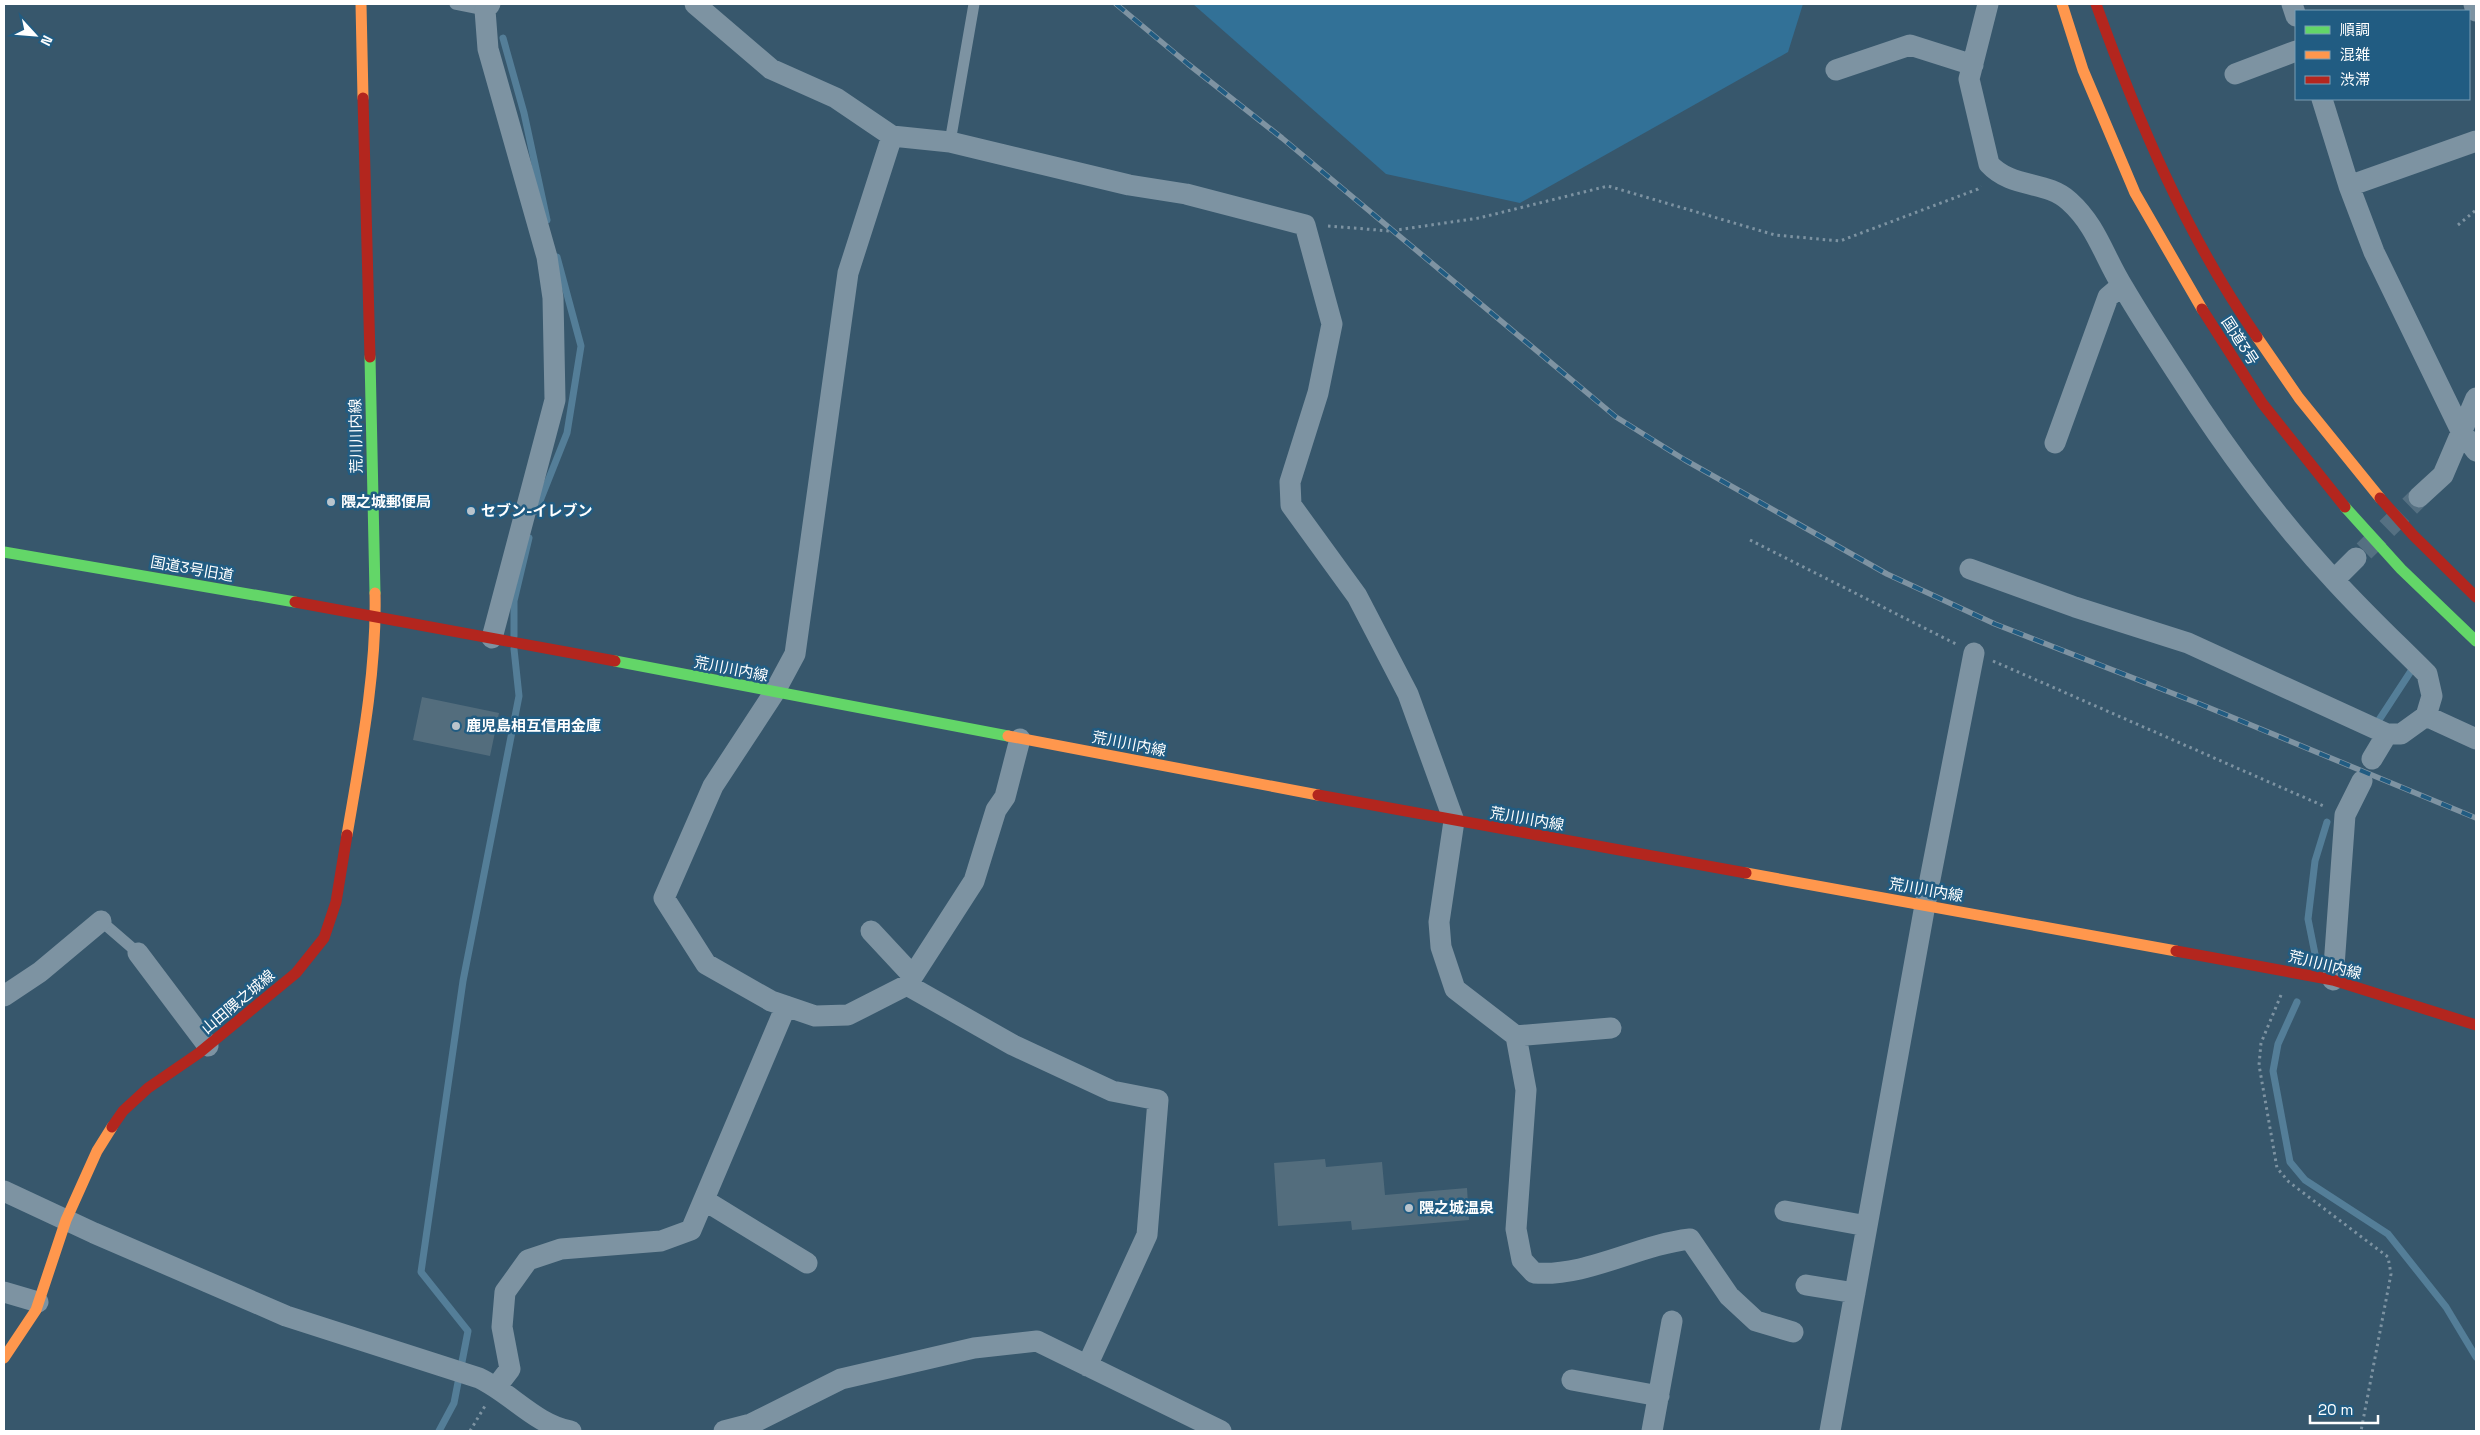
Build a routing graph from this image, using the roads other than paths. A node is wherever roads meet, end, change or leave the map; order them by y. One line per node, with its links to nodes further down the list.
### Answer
1 (361, 4): 31 (main road, 荒川川内線)
2 (455, 4): 9 (lane)
3 (695, 4): 16 (street)
4 (974, 4): 18 (lane)
5 (1988, 4): 12 (street)
6 (2062, 4): 33 (main road, 国道3号)
7 (2096, 4): 30 (main road, 国道3号)
8 (2474, 4): 10 (street)
9 (488, 7): 32 (street)
10 (2476, 11)
11 (2295, 51): 14 (street)
12 (1972, 65): 13 (street); 20 (street)
13 (1836, 70)
14 (2235, 74)
15 (2322, 100): 19 (street)
16 (892, 136): 18 (street); 35 (street)
17 (2476, 141): 19 (street)
18 (950, 142): 42 (street)
19 (2349, 186): 22 (street)
20 (2122, 286): 23 (street); 29 (street)
21 (2476, 398): 22 (street)
22 (2461, 431): 24 (street); 25 (street)
23 (2055, 443)
24 (2476, 451)
25 (2419, 497)
26 (4, 552): 31 (main road, 国道3号旧道)
27 (2356, 558): 29 (street)
28 (1970, 569): 37 (street)
29 (2334, 580): 36 (street)
30 (2476, 597)
31 (376, 616): 32 (main road, 荒川川内線); 54 (main road, 山田隈之城線)
32 (499, 639): 35 (main road, 荒川川内線)
33 (2476, 641)
34 (1974, 652): 43 (street)
35 (774, 693): 38 (main road, 荒川川内線); 50 (street)
36 (2426, 716): 37 (street); 39 (street)
37 (2387, 734): 40 (street)
38 (1020, 739): 42 (main road, 荒川川内線); 47 (street)
39 (2476, 739)
40 (2372, 760)
41 (2362, 781): 48 (street)
42 (1454, 821): 43 (main road, 荒川川内線); 53 (street)
43 (1925, 904): 48 (main road, 荒川川内線); 59 (street)
44 (101, 921): 46 (lane); 49 (street)
45 (871, 930): 47 (street)
46 (138, 953): 54 (street)
47 (909, 980): 50 (street); 68 (street)
48 (2333, 980): 51 (main road, 荒川川内線)
49 (4, 996)
50 (786, 1006): 56 (street)
51 (2476, 1024)
52 (1611, 1028): 53 (street)
53 (1516, 1036): 66 (street)
54 (208, 1046): 58 (main road, 山田隈之城線)
55 (4, 1191): 58 (street)
56 (704, 1200): 60 (street); 70 (street)
57 (1785, 1211): 59 (street)
58 (66, 1220): 64 (main road, 山田隈之城線); 70 (street)
59 (1867, 1226): 63 (street)
60 (807, 1263)
61 (1806, 1285): 63 (street)
62 (4, 1292): 64 (street)
63 (1855, 1293): 76 (street)
64 (38, 1302): 67 (main road, 山田隈之城線)
65 (1672, 1321): 71 (street)
66 (1793, 1332)
67 (4, 1358)
68 (1087, 1366): 73 (street); 74 (street)
69 (1572, 1380): 71 (street)
70 (497, 1386): 72 (street)
71 (1659, 1396): 75 (street)
72 (570, 1431)
73 (724, 1431)
74 (1221, 1431)
75 (1652, 1431)
76 (1830, 1431)

